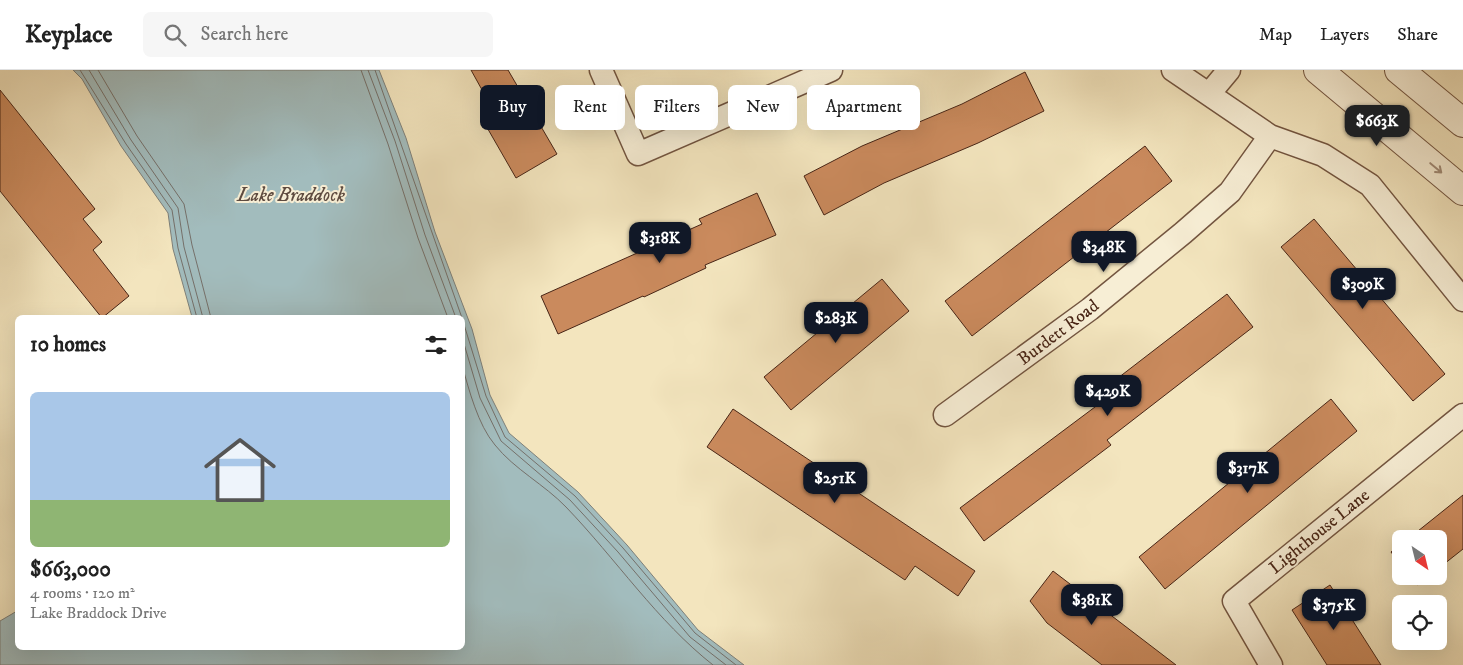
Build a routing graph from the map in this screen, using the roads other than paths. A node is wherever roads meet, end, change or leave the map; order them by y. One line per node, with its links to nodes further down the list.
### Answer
1 (601, 70): 2 (street)
2 (830, 70)
3 (1174, 70): 7 (street)
4 (1229, 70): 7 (street)
5 (1318, 70): 10 (street, one-way to 10)
6 (1399, 70): 8 (street)
7 (1209, 94): 9 (street)
8 (1463, 123)
9 (1270, 136): 11 (street); 12 (street, Burdett Road)
10 (1463, 191)
11 (1463, 300)
12 (945, 415)
13 (1463, 415): 14 (street, Lighthouse Lane)
14 (1271, 665)

